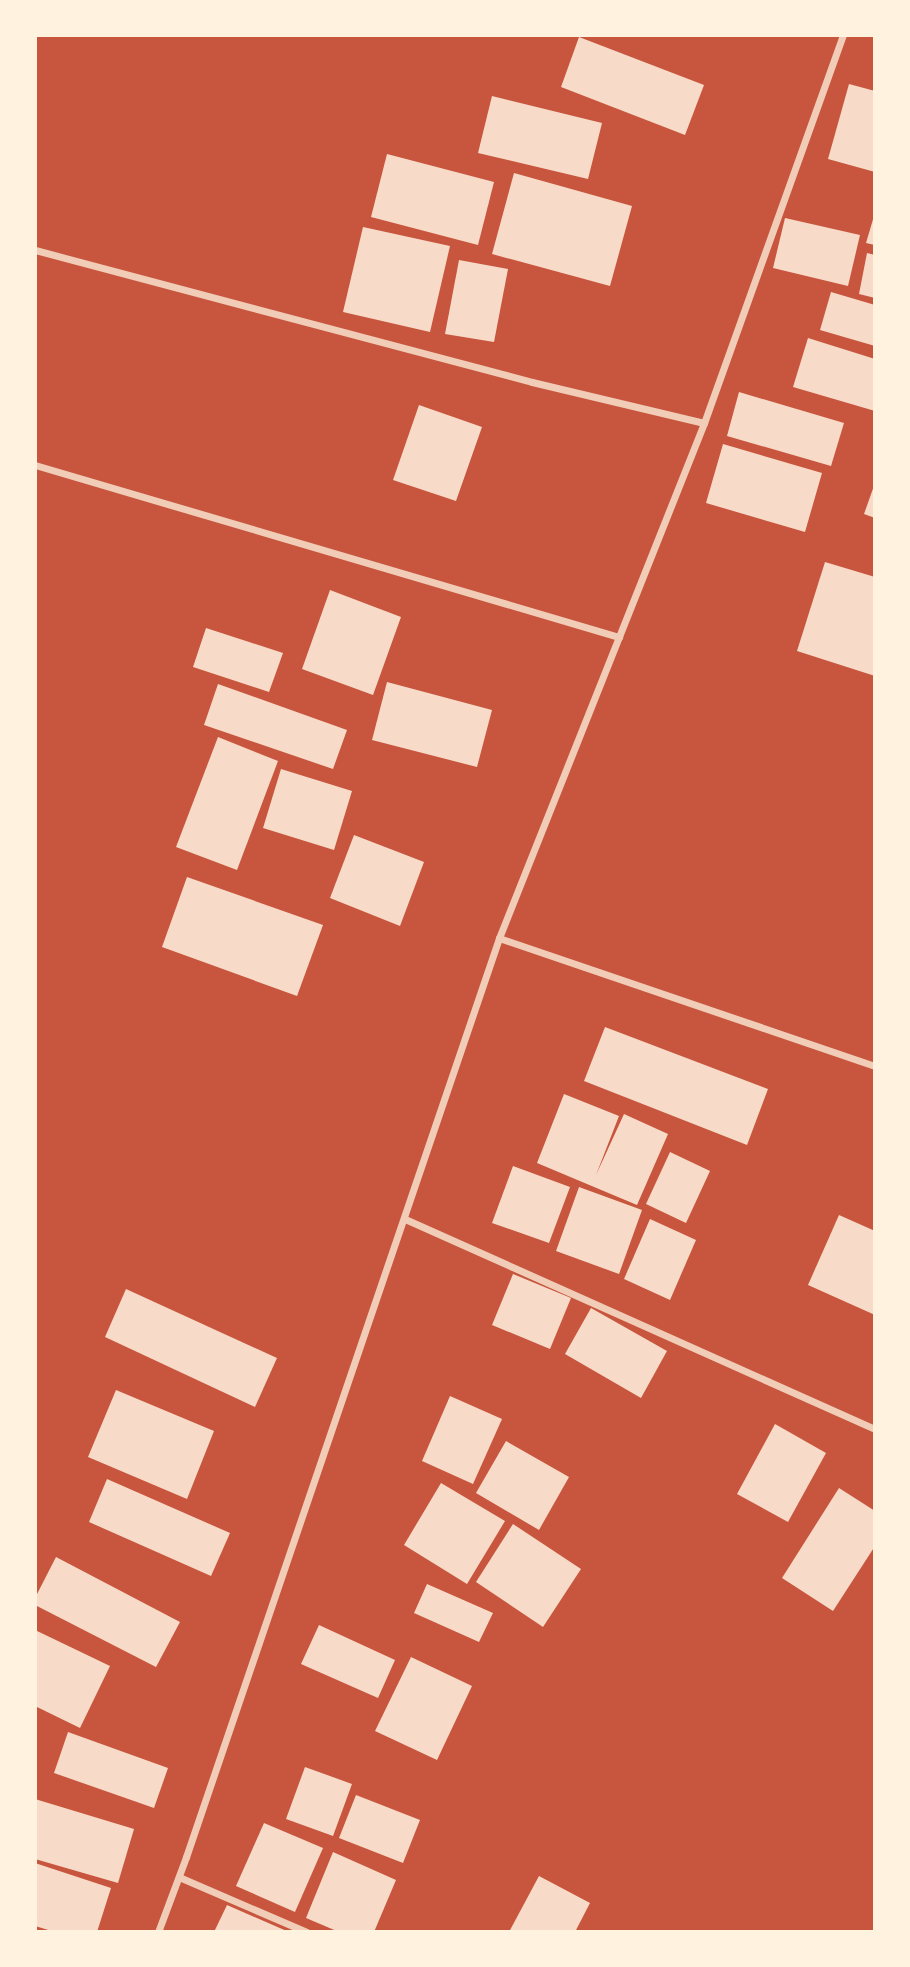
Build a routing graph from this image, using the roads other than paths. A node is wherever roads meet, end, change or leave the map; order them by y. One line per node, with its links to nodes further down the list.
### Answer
1 (843, 35): 3 (street)
2 (35, 250): 3 (street)
3 (704, 424): 5 (street)
4 (35, 465): 5 (street)
5 (619, 637): 6 (street)
6 (499, 938): 7 (street); 8 (street)
7 (875, 1066)
8 (405, 1219): 9 (street); 10 (street)
9 (875, 1429)
10 (179, 1877): 11 (street); 12 (street)
11 (158, 1932)
12 (307, 1932)

